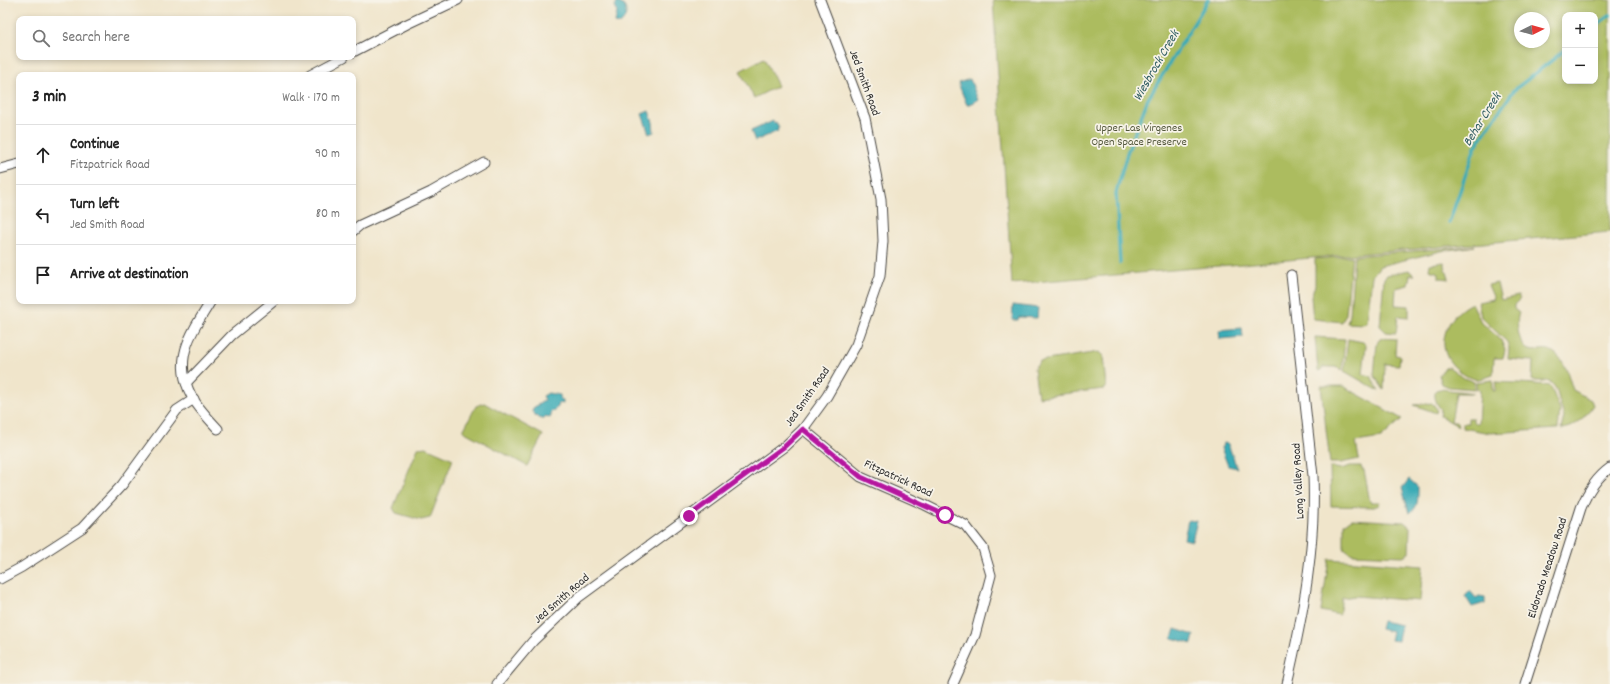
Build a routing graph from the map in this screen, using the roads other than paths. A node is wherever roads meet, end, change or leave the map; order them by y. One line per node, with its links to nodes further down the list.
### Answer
1 (458, 0): 3 (street)
2 (820, 0): 16 (street, Jed Smith Road)
3 (356, 50)
4 (338, 60): 5 (street)
5 (316, 72)
6 (484, 162): 9 (street)
7 (16, 165): 8 (street)
8 (0, 169)
9 (356, 228)
10 (1291, 275): 21 (street, Long Valley Road)
11 (209, 304): 13 (street)
12 (270, 304): 13 (street)
13 (186, 383): 14 (street)
14 (194, 399): 15 (street); 18 (street)
15 (218, 429)
16 (803, 429): 19 (street, Jed Smith Road); 20 (street, Fitzpatrick Road)
17 (1610, 468): 22 (street, Eldorado Meadow Road)
18 (0, 579)
19 (497, 684)
20 (953, 684)
21 (1287, 684)
22 (1525, 684)

